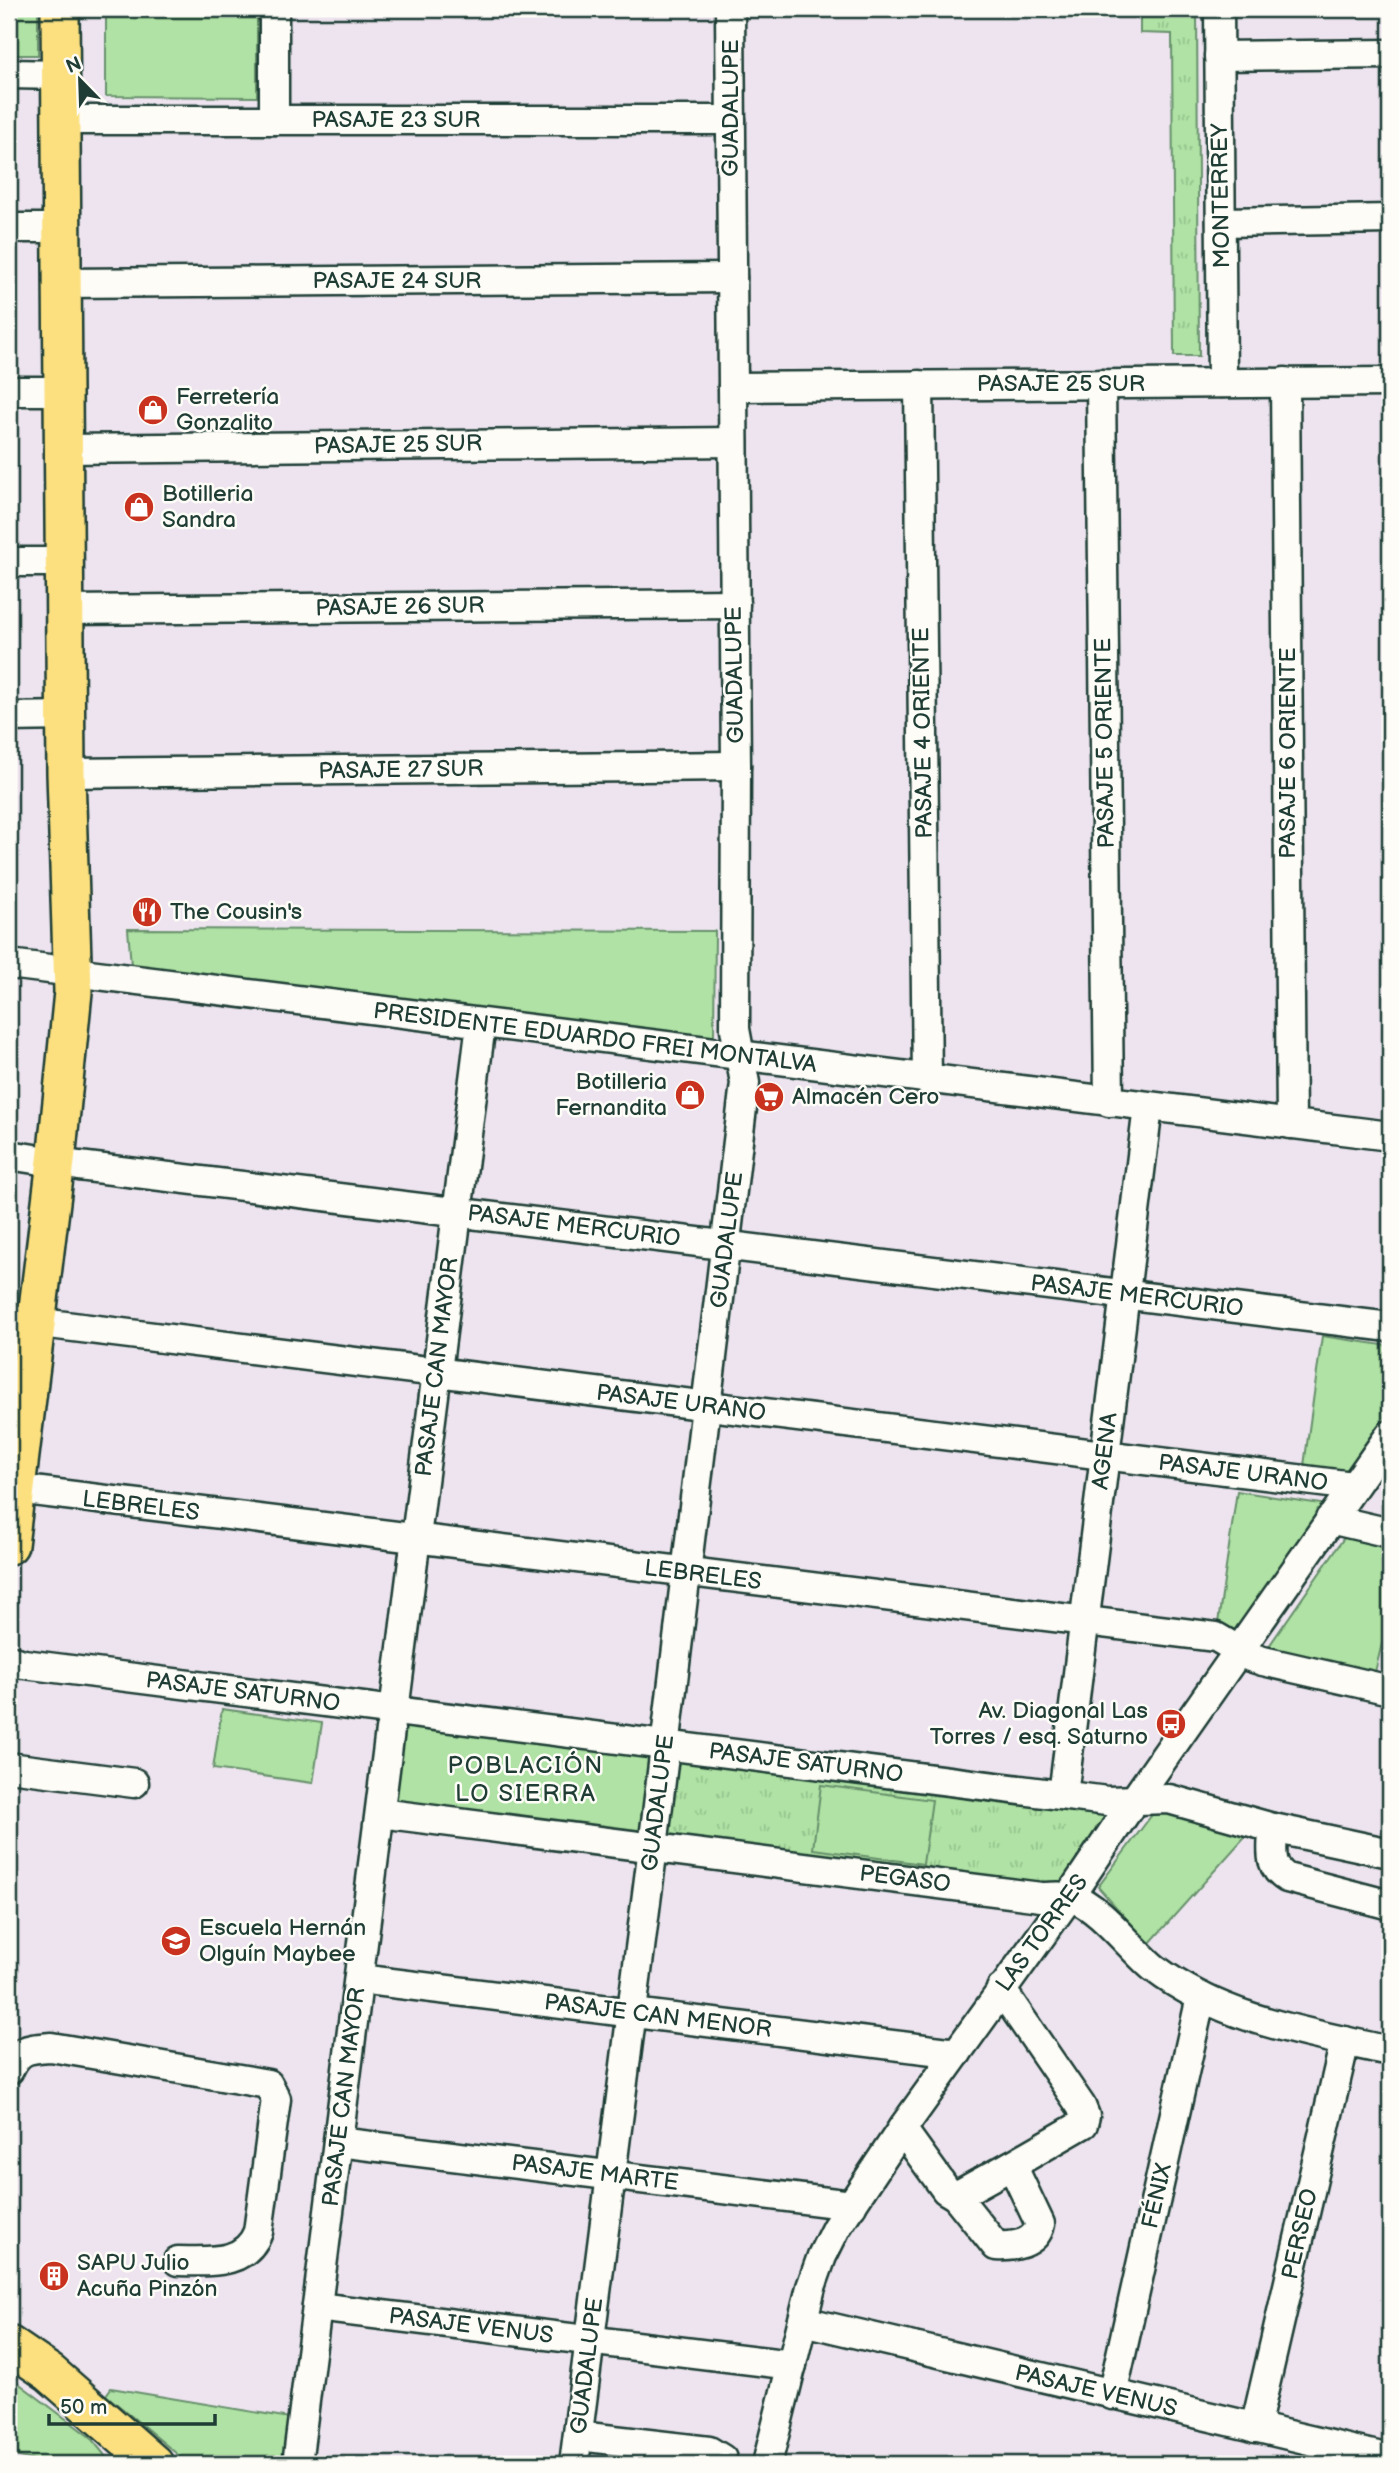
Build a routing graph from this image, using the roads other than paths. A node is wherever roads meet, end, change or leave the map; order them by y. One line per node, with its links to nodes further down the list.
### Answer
1 (60, 9): 8 (main road)
2 (274, 9): 10 (street)
3 (730, 9): 11 (street, GUADALUPE)
4 (1219, 9): 6 (street, MONTERREY)
5 (1390, 54): 6 (street)
6 (1219, 55): 13 (street, MONTERREY)
7 (9, 74): 8 (street)
8 (61, 75): 9 (main road)
9 (61, 120): 10 (street, PASAJE 23 SUR); 15 (main road)
10 (274, 120): 11 (street, PASAJE 23 SUR)
11 (731, 120): 16 (street, GUADALUPE)
12 (1390, 219): 13 (street)
13 (1221, 222): 19 (street, MONTERREY)
14 (9, 228): 15 (street)
15 (62, 228): 17 (main road)
16 (732, 278): 17 (street, PASAJE 24 SUR); 23 (street, GUADALUPE)
17 (62, 283): 25 (main road)
18 (1390, 382): 20 (street, PASAJE 25 SUR)
19 (1222, 383): 20 (street, PASAJE 25 SUR); 21 (street, PASAJE 25 SUR)
20 (1285, 383): 43 (street, PASAJE 6 ORIENTE)
21 (1101, 384): 22 (street, PASAJE 25 SUR); 41 (street, PASAJE 5 ORIENTE)
22 (919, 385): 23 (street, PASAJE 25 SUR); 40 (street, PASAJE 4 ORIENTE)
23 (733, 387): 26 (street, GUADALUPE)
24 (9, 391): 25 (street)
25 (63, 391): 27 (main road)
26 (733, 442): 27 (street, PASAJE 25 SUR); 30 (street, GUADALUPE)
27 (64, 449): 29 (main road)
28 (9, 562): 29 (street)
29 (65, 562): 31 (main road)
30 (735, 604): 31 (street, PASAJE 26 SUR); 34 (street, GUADALUPE)
31 (65, 610): 32 (main road)
32 (66, 716): 33 (street); 35 (main road)
33 (9, 717)
34 (736, 765): 35 (street, PASAJE 27 SUR); 39 (street, GUADALUPE)
35 (66, 773): 37 (main road)
36 (9, 964): 37 (street, PRESIDENTE EDUARDO FREI MONTALVA)
37 (74, 972): 38 (street, PRESIDENTE EDUARDO FREI MONTALVA); 46 (main road)
38 (481, 1024): 39 (street, PRESIDENTE EDUARDO FREI MONTALVA); 47 (street, PASAJE CAN MAYOR)
39 (740, 1057): 40 (street, PRESIDENTE EDUARDO FREI MONTALVA); 48 (street, GUADALUPE)
40 (927, 1080): 41 (street, PRESIDENTE EDUARDO FREI MONTALVA)
41 (1109, 1102): 42 (street, PRESIDENTE EDUARDO FREI MONTALVA)
42 (1148, 1107): 43 (street, PRESIDENTE EDUARDO FREI MONTALVA); 49 (street, AGENA)
43 (1291, 1124): 44 (street, PRESIDENTE EDUARDO FREI MONTALVA)
44 (1390, 1136)
45 (9, 1155): 46 (street, PASAJE MERCURIO)
46 (56, 1161): 47 (street, PASAJE MERCURIO); 50 (main road)
47 (458, 1211): 48 (street, PASAJE MERCURIO); 52 (street, PASAJE CAN MAYOR)
48 (726, 1244): 49 (street, PASAJE MERCURIO); 53 (street, GUADALUPE)
49 (1125, 1294): 51 (street, PASAJE MERCURIO); 55 (street, AGENA)
50 (22, 1321): 52 (street, PASAJE URANO); 57 (main road)
51 (1390, 1327)
52 (437, 1372): 53 (street, PASAJE URANO); 60 (street, PASAJE CAN MAYOR)
53 (706, 1406): 55 (street, PASAJE URANO); 62 (street, GUADALUPE)
54 (1390, 1435): 56 (street, LAS TORRES)
55 (1105, 1455): 56 (street, PASAJE URANO); 63 (street, AGENA)
56 (1353, 1486): 58 (street, LAS TORRES)
57 (12, 1488): 60 (street, LEBRELES); 61 (main road)
58 (1330, 1519): 59 (street); 64 (street, LAS TORRES)
59 (1390, 1533)
60 (416, 1539): 62 (street, LEBRELES); 67 (street, PASAJE CAN MAYOR)
61 (9, 1545)
62 (686, 1573): 63 (street, LEBRELES); 68 (street, GUADALUPE)
63 (1084, 1622): 64 (street, LEBRELES); 71 (street, AGENA)
64 (1240, 1649): 66 (street, LEBRELES); 72 (street, LAS TORRES)
65 (9, 1660): 67 (street, PASAJE SATURNO)
66 (1390, 1690)
67 (392, 1720): 68 (street, PASAJE SATURNO); 73 (street, PASAJE CAN MAYOR)
68 (666, 1745): 71 (street, PASAJE SATURNO); 75 (street, GUADALUPE)
69 (9, 1767): 70 (street)
70 (134, 1783)
71 (1063, 1795): 72 (street, PASAJE SATURNO)
72 (1135, 1799): 74 (street, PASAJE SATURNO); 77 (street, LAS TORRES)
73 (380, 1813): 75 (street, PEGASO); 79 (street, PASAJE CAN MAYOR)
74 (1273, 1828): 76 (street, PASAJE SATURNO); 78 (street)
75 (653, 1847): 77 (street, PEGASO); 82 (street, GUADALUPE)
76 (1390, 1853)
77 (1069, 1897): 80 (street, LAS TORRES); 81 (street)
78 (1390, 1905)
79 (359, 1979): 82 (street, PASAJE CAN MENOR); 88 (street, PASAJE CAN MAYOR)
80 (1001, 1990): 85 (street, LAS TORRES); 89 (street)
81 (1201, 1997): 83 (street); 99 (street, FÉNIX)
82 (632, 2012): 85 (street, PASAJE CAN MENOR); 90 (street, GUADALUPE)
83 (1345, 2041): 84 (street); 100 (street, PERSEO)
84 (1390, 2051)
85 (957, 2053): 87 (street, LAS TORRES)
86 (9, 2070): 93 (street)
87 (902, 2129): 91 (street); 92 (street, LAS TORRES)
88 (338, 2142): 90 (street, PASAJE MARTE); 94 (street, PASAJE CAN MAYOR)
89 (1012, 2165): 91 (street); 91 (street)
90 (611, 2175): 92 (street, PASAJE MARTE); 96 (street, GUADALUPE)
91 (956, 2196)
92 (852, 2205): 95 (street, LAS TORRES)
93 (178, 2261)
94 (317, 2307): 96 (street, PASAJE VENUS); 106 (street, PASAJE CAN MAYOR)
95 (803, 2321): 98 (street, LAS TORRES); 99 (street, PASAJE VENUS)
96 (590, 2340): 98 (street, PASAJE VENUS); 101 (street, GUADALUPE)
97 (9, 2345): 105 (main road)
98 (792, 2365): 109 (street, LAS TORRES)
99 (1112, 2395): 100 (street, PASAJE VENUS)
100 (1255, 2428): 104 (street, PASAJE VENUS)
101 (579, 2436): 102 (street); 107 (street, GUADALUPE)
102 (620, 2453): 103 (street)
103 (672, 2456): 108 (street)
104 (1390, 2459)
105 (155, 2464)
106 (297, 2464)
107 (574, 2464)
108 (723, 2464)
109 (767, 2464)

